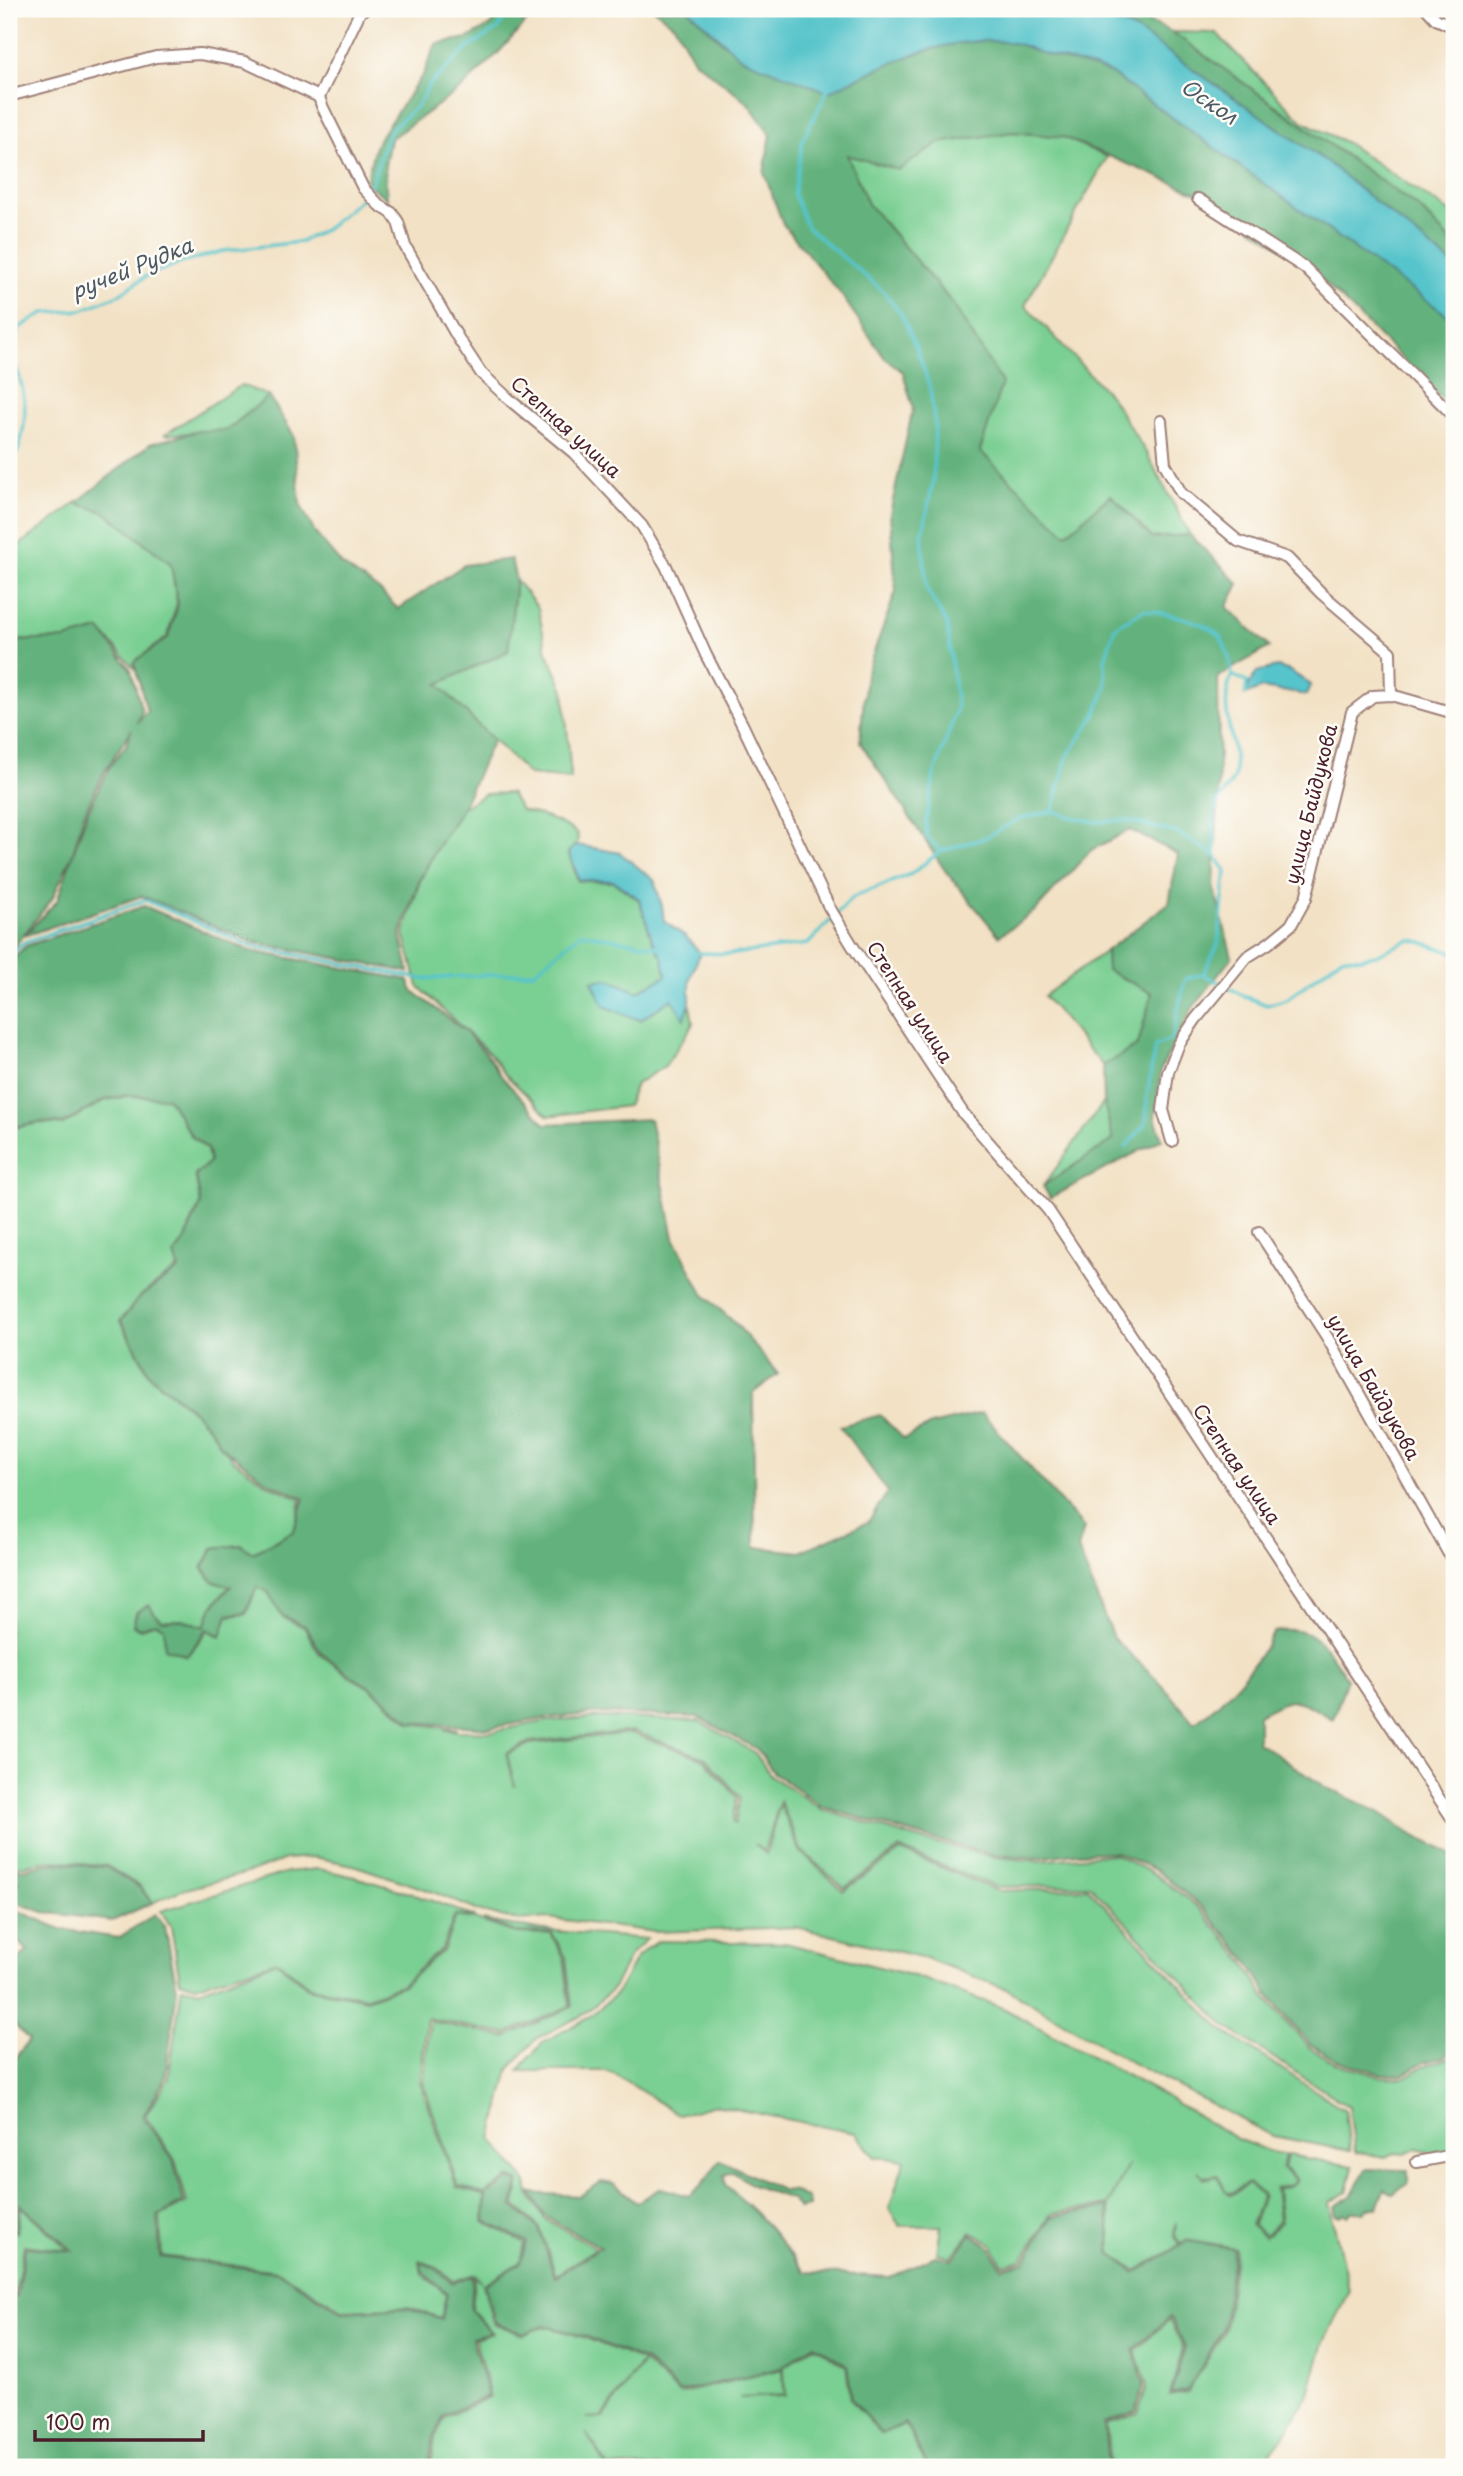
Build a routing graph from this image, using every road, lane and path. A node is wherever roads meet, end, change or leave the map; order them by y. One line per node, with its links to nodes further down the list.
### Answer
1 (364, 9): 5 (street)
2 (1427, 9): 3 (street)
3 (1454, 27)
4 (9, 96): 5 (street)
5 (320, 97): 14 (street, Степная улица)
6 (1198, 198): 7 (street)
7 (1454, 416)
8 (1161, 421): 9 (street)
9 (1391, 695): 10 (street); 11 (street, улица Байдукова)
10 (1454, 713)
11 (1172, 1141)
12 (1259, 1232): 13 (street, улица Байдукова)
13 (1454, 1563)
14 (1454, 1821)
15 (1454, 2155): 16 (street)
16 (1418, 2162)

